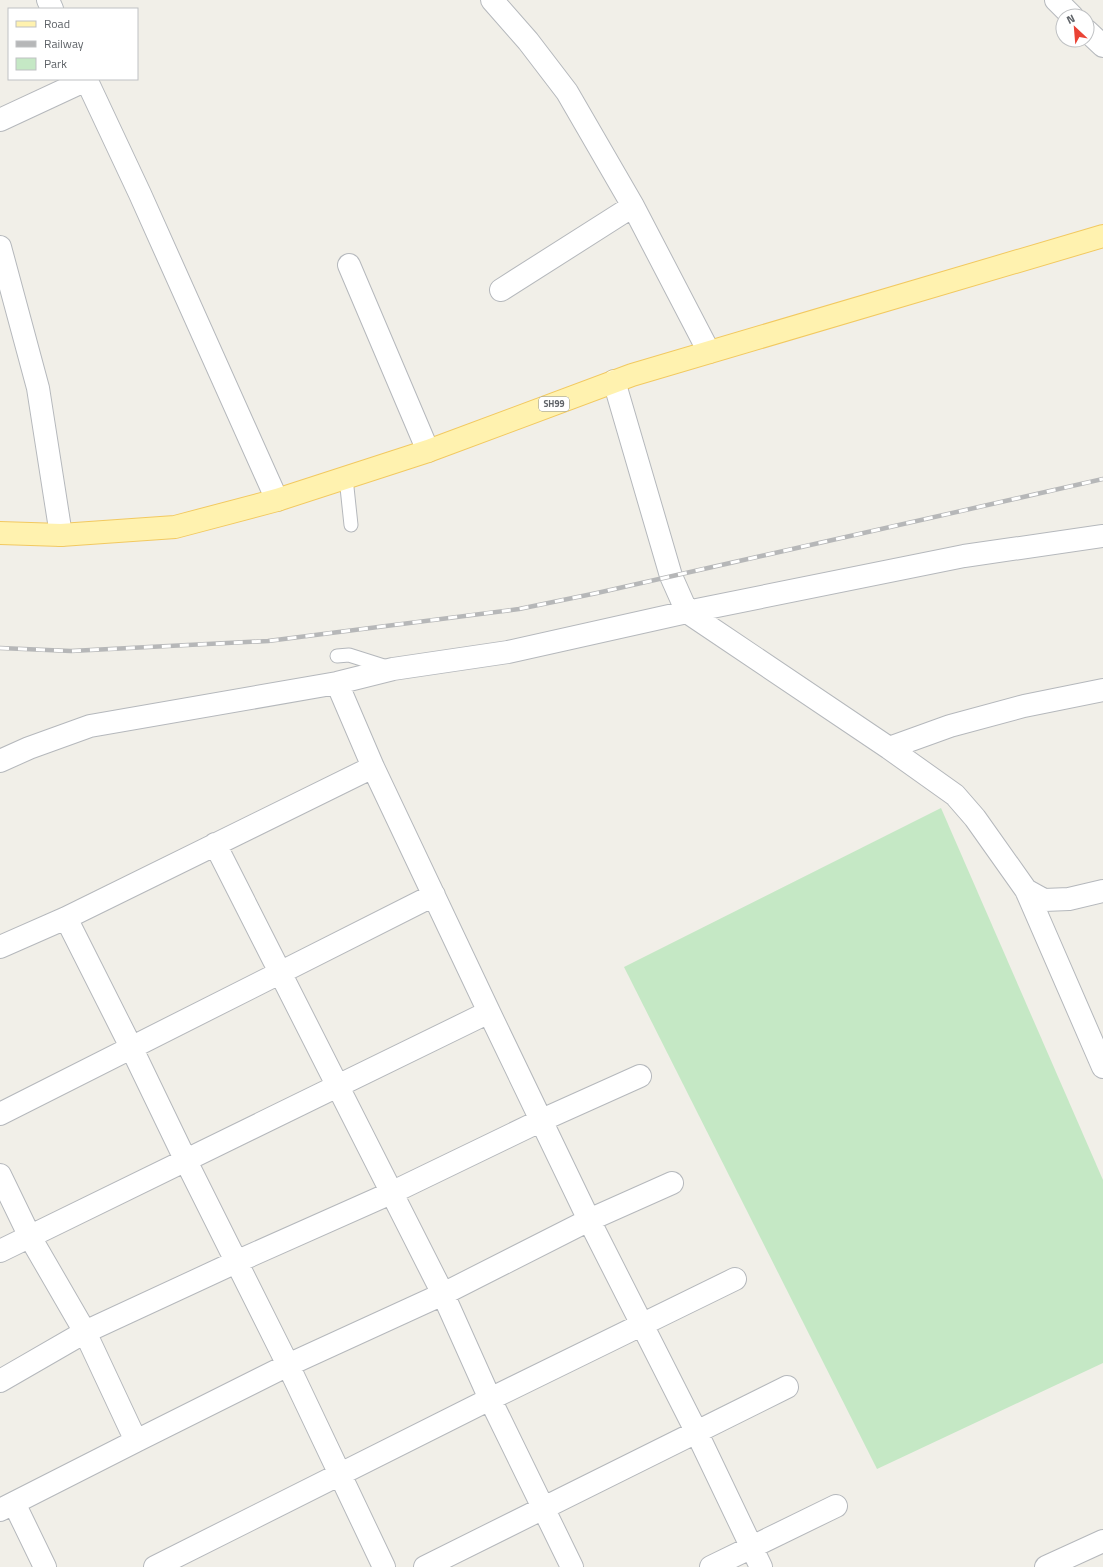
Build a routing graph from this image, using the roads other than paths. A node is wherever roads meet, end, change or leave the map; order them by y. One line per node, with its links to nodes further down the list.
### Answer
1 (492, 0): 8 (street)
2 (1056, 0): 3 (street)
3 (1064, 8)
4 (1095, 38): 5 (street)
5 (1103, 46)
6 (86, 80): 7 (street); 17 (street)
7 (0, 120)
8 (633, 206): 12 (street); 13 (street)
9 (1103, 236): 13 (main road, SH99)
10 (0, 247): 20 (street)
11 (349, 265): 15 (street)
12 (501, 290)
13 (709, 352): 14 (main road, SH99)
14 (614, 381): 15 (main road, SH99); 22 (street)
15 (428, 451): 16 (main road, SH99)
16 (346, 478): 17 (main road, SH99); 18 (lane)
17 (277, 500): 20 (main road, SH99)
18 (351, 525)
19 (0, 533): 20 (main road, SH99)
20 (61, 535)
21 (1103, 536): 22 (street)
22 (687, 612): 24 (street); 27 (street)
23 (336, 656): 24 (lane)
24 (393, 670): 25 (street)
25 (337, 682): 28 (street); 29 (street)
26 (1103, 690): 27 (street)
27 (889, 748): 31 (street)
28 (0, 761)
29 (373, 767): 30 (street); 33 (street)
30 (216, 844): 34 (street); 36 (street)
31 (1026, 890): 32 (street); 39 (street)
32 (1103, 891)
33 (434, 895): 36 (street); 37 (street)
34 (66, 918): 35 (street); 38 (street)
35 (0, 947)
36 (280, 973): 38 (street); 41 (street)
37 (488, 1012): 41 (street); 43 (street)
38 (132, 1049): 42 (street); 44 (street)
39 (1103, 1067)
40 (640, 1076): 43 (street)
41 (338, 1085): 44 (street); 47 (street)
42 (0, 1114)
43 (542, 1120): 47 (street); 48 (street)
44 (186, 1160): 49 (street); 51 (street)
45 (0, 1175): 49 (street)
46 (672, 1183): 48 (street)
47 (391, 1193): 51 (street); 53 (street)
48 (589, 1220): 53 (street); 54 (street)
49 (30, 1237): 50 (street); 55 (street)
50 (0, 1251)
51 (236, 1262): 55 (street); 56 (street)
52 (735, 1279): 54 (street)
53 (443, 1294): 56 (street); 59 (street)
54 (642, 1324): 59 (street); 60 (street)
55 (85, 1332): 57 (street); 61 (street)
56 (288, 1365): 61 (street); 62 (street)
57 (0, 1381)
58 (787, 1387): 60 (street)
59 (490, 1399): 62 (street); 65 (street)
60 (696, 1431): 65 (street); 67 (street)
61 (136, 1441): 63 (street)
62 (340, 1475): 69 (street); 70 (street)
63 (7, 1506): 68 (street)
64 (836, 1506): 67 (street)
65 (543, 1507): 71 (street); 72 (street)
66 (1103, 1541): 75 (street)
67 (752, 1546): 73 (street); 74 (street)
68 (45, 1567)
69 (154, 1567)
70 (384, 1567)
71 (425, 1567)
72 (572, 1567)
73 (711, 1567)
74 (761, 1567)
75 (1046, 1567)

